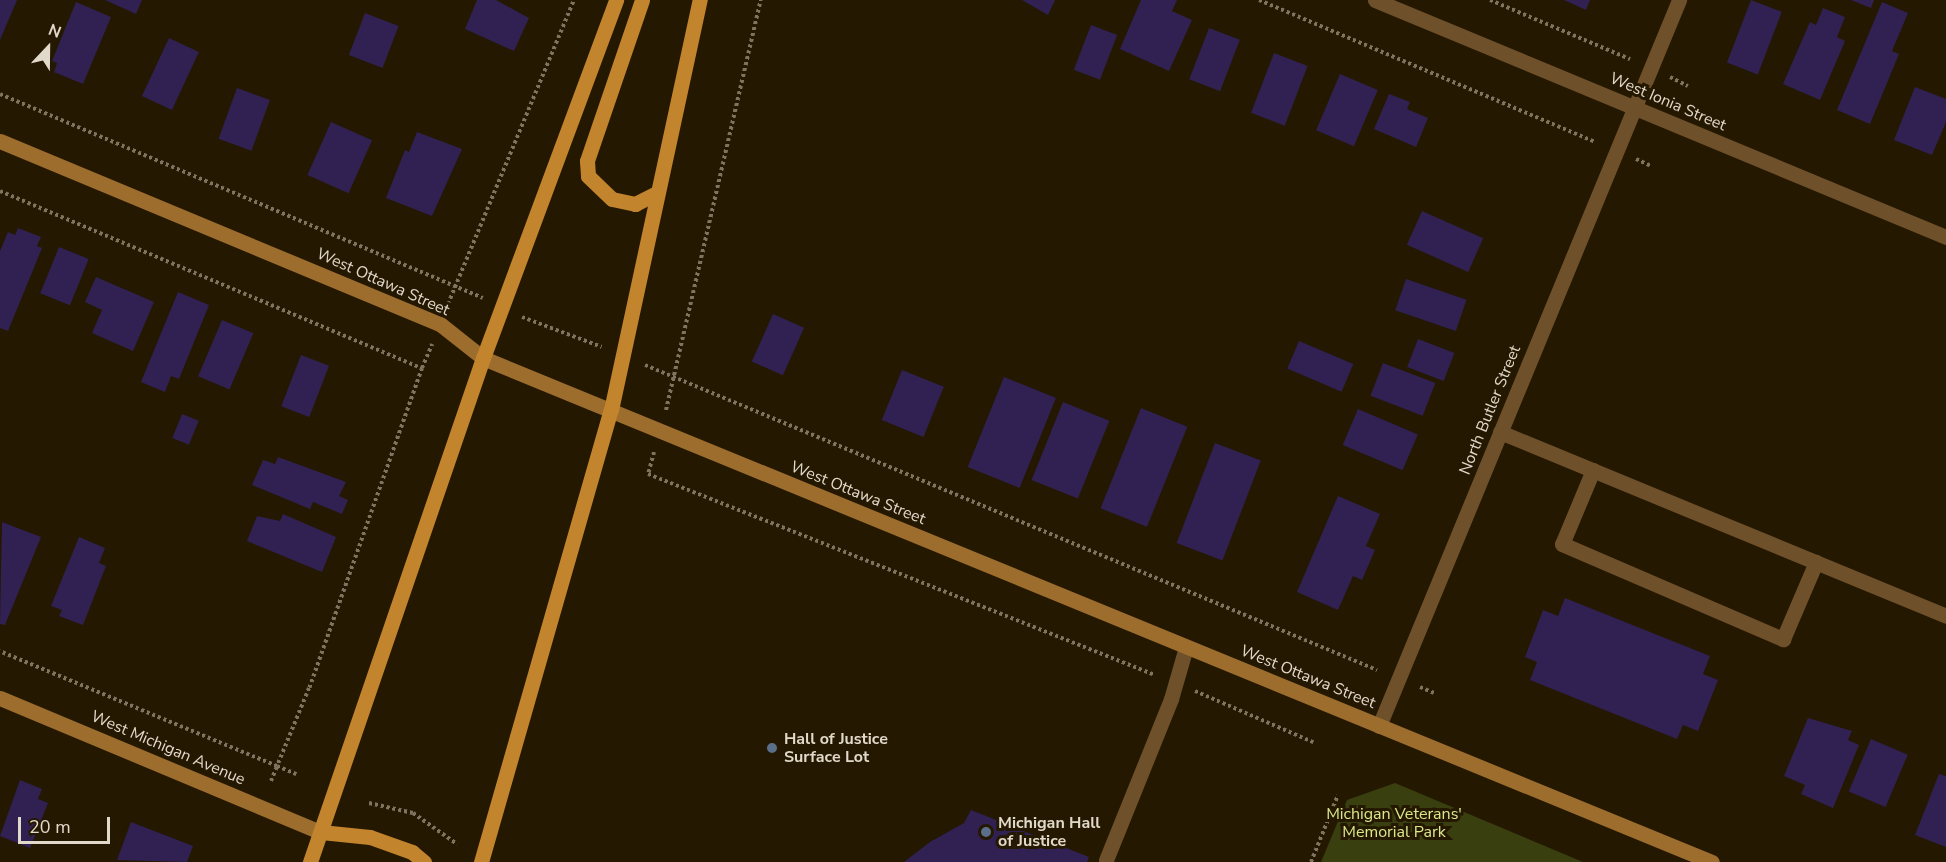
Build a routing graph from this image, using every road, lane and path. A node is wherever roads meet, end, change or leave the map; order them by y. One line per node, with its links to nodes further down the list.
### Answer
1 (574, 0): 12 (path)
2 (616, 0): 22 (main road)
3 (642, 0): 18 (main road)
4 (700, 0): 18 (main road)
5 (762, 0): 31 (path)
6 (1258, 0): 15 (path)
7 (1376, 0): 13 (street, West Ionia Street)
8 (1490, 0): 10 (path)
9 (1679, 0): 10 (street, North Butler Street)
10 (1651, 68): 11 (path); 13 (street, North Butler Street)
11 (1688, 86)
12 (0, 94)
13 (1634, 108): 15 (street, North Butler Street); 19 (street, West Ionia Street)
14 (0, 141): 22 (main road, West Ottawa Street)
15 (1616, 151): 16 (path); 24 (street, North Butler Street)
16 (1652, 166)
17 (0, 191): 37 (path)
18 (657, 193): 23 (main road)
19 (1946, 237)
20 (543, 328): 21 (path)
21 (591, 342)
22 (483, 358): 23 (main road, West Ottawa Street); 42 (main road)
23 (611, 410): 29 (main road, West Ottawa Street); 47 (main road)
24 (1500, 432): 25 (street); 31 (street, North Butler Street)
25 (1593, 470): 27 (street); 27 (street)
26 (648, 474): 32 (path)
27 (1816, 562): 28 (street)
28 (1946, 616)
29 (1186, 647): 32 (street); 35 (main road, West Ottawa Street)
30 (0, 651): 37 (path)
31 (1398, 678): 33 (path); 35 (street, North Butler Street)
32 (1176, 683): 36 (path); 44 (street)
33 (1434, 693)
34 (0, 698): 42 (main road, West Michigan Avenue)
35 (1379, 726): 49 (main road, West Ottawa Street)
36 (1313, 742)
37 (277, 766): 38 (path); 39 (path)
38 (296, 774)
39 (271, 781)
40 (1338, 795): 48 (path)
41 (369, 802): 43 (path)
42 (321, 832): 45 (main road); 46 (main road)
43 (457, 844)
44 (1106, 860)
45 (310, 862)
46 (424, 862)
47 (481, 862)
48 (1311, 862)
49 (1712, 862)

